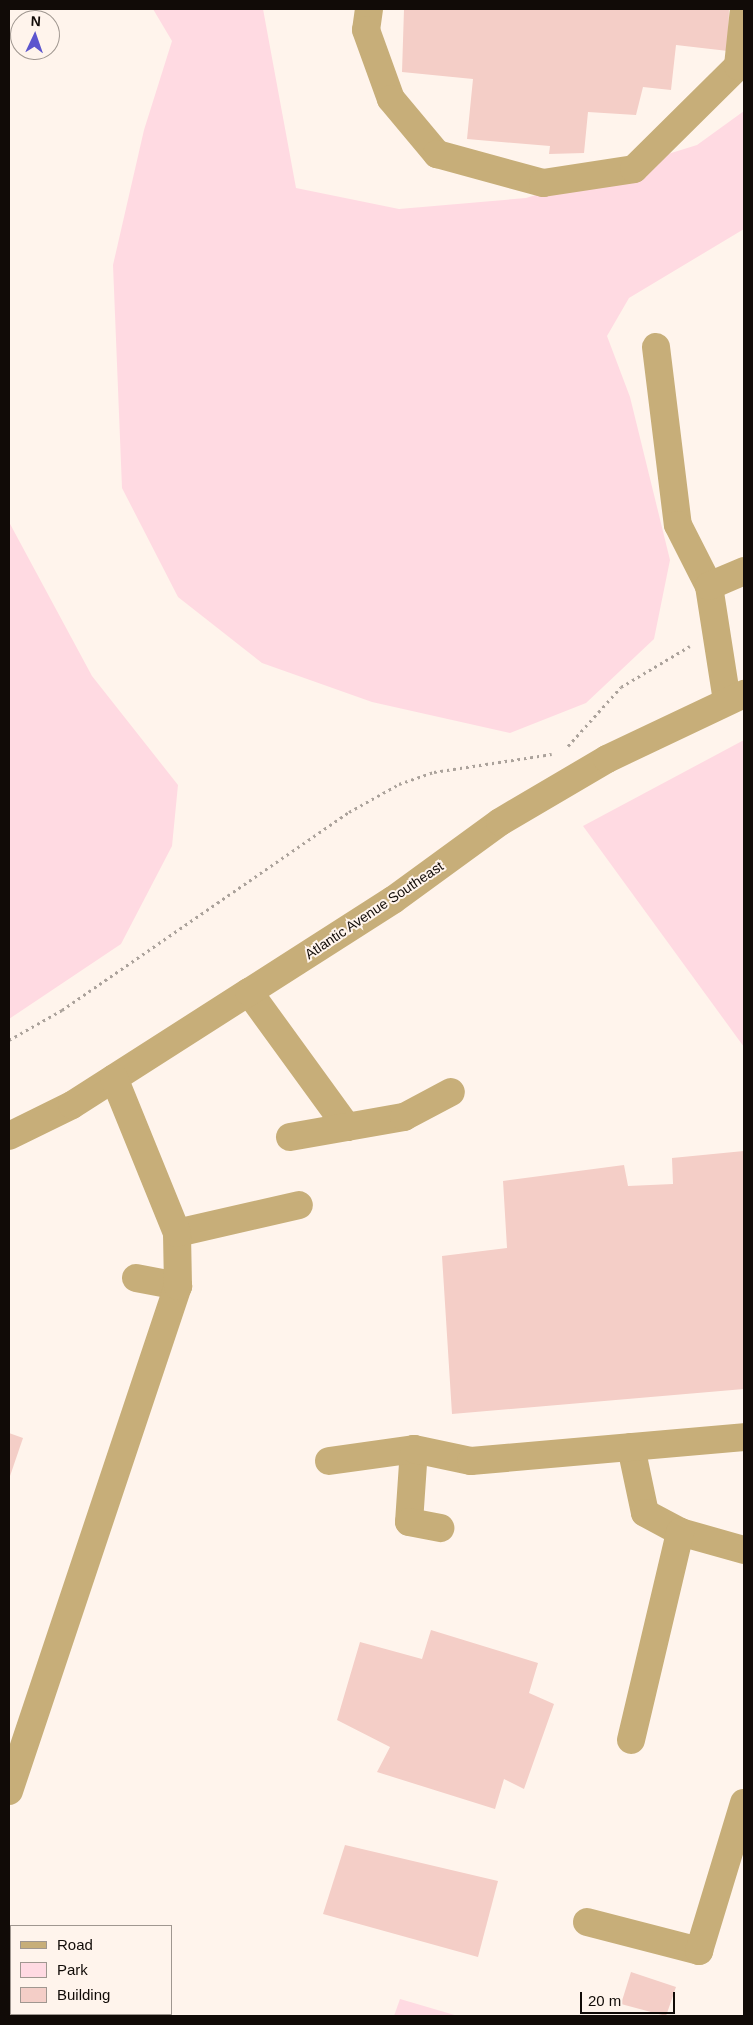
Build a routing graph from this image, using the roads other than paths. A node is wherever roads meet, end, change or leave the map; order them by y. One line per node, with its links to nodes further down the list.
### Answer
1 (370, 9): 2 (street)
2 (744, 9)
3 (656, 346): 5 (street)
4 (744, 571): 5 (street)
5 (708, 586): 6 (street)
6 (736, 697): 7 (street, Atlantic Avenue Southeast)
7 (248, 992): 8 (street, Atlantic Avenue Southeast); 10 (street)
8 (114, 1078): 11 (street, Atlantic Avenue Southeast); 14 (street)
9 (451, 1092): 10 (street)
10 (347, 1127): 12 (street)
11 (9, 1136)
12 (290, 1137)
13 (299, 1205): 14 (street)
14 (177, 1233): 16 (street)
15 (136, 1278): 16 (street)
16 (178, 1286): 25 (street)
17 (744, 1437): 18 (street)
18 (630, 1447): 19 (street); 22 (street)
19 (414, 1449): 20 (street); 21 (street)
20 (329, 1461)
21 (440, 1528)
22 (680, 1532): 23 (street); 24 (street)
23 (744, 1550)
24 (631, 1740)
25 (9, 1791)
26 (744, 1803): 27 (street)
27 (587, 1922)

